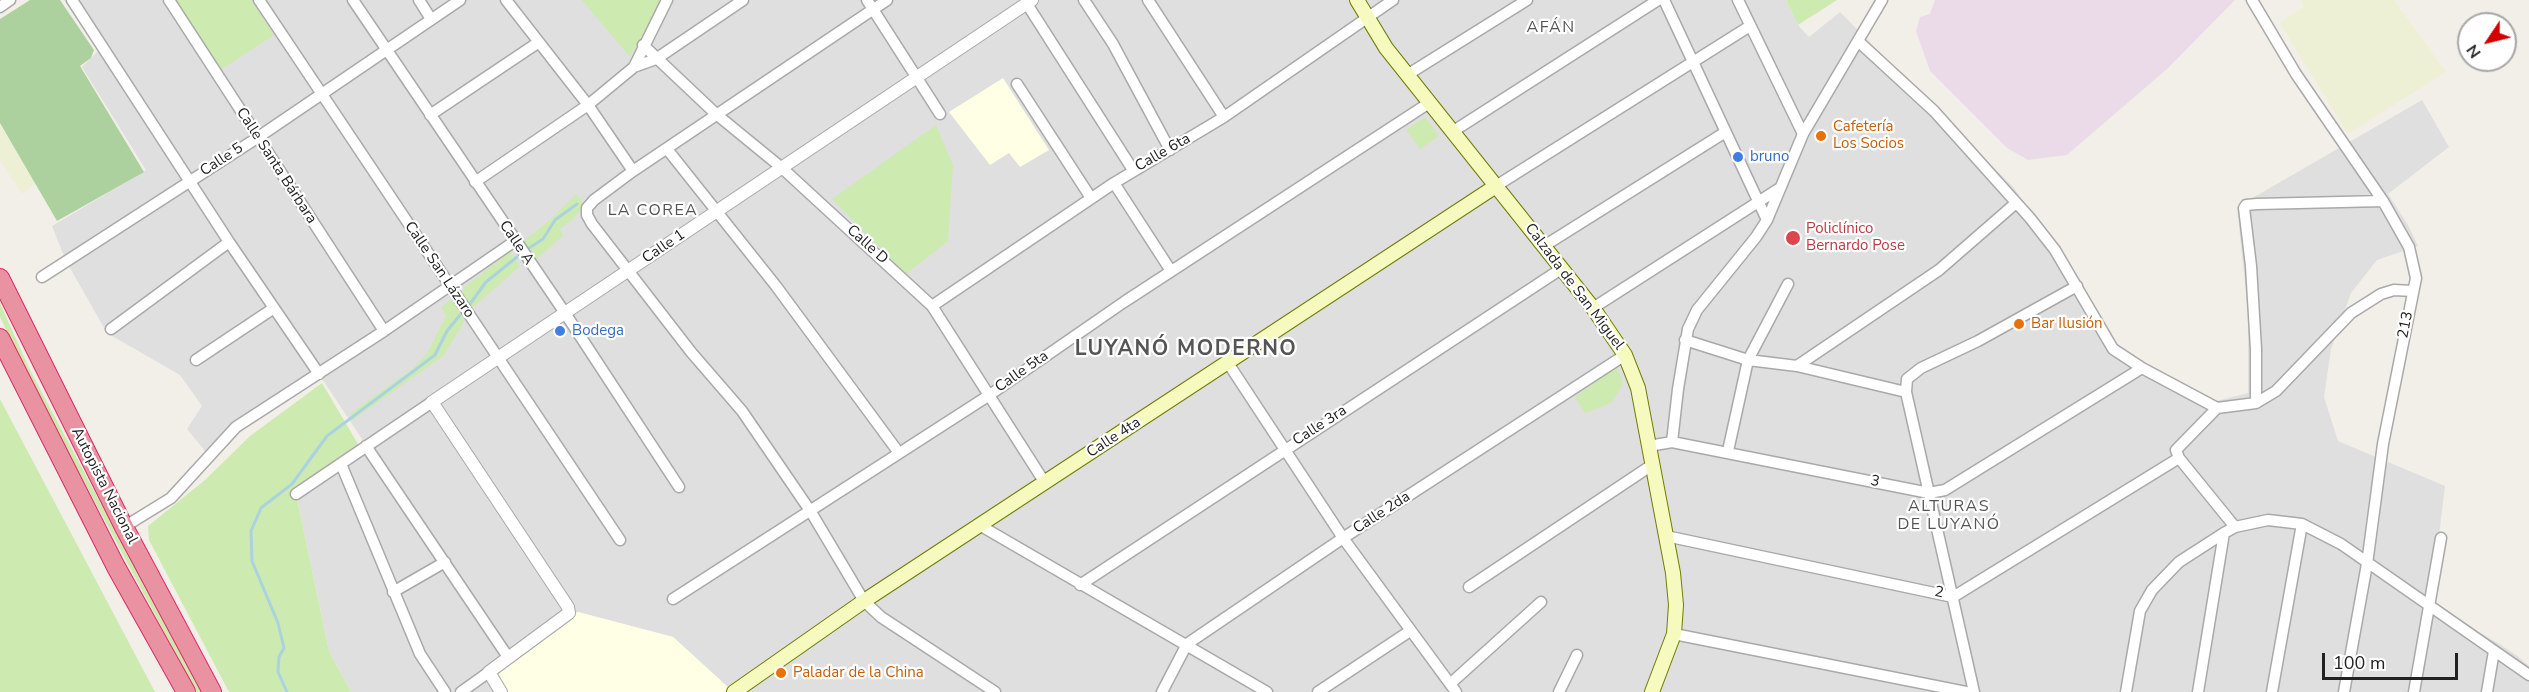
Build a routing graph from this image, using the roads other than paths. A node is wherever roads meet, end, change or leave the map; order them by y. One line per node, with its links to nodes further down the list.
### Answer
1 (10, 0): 24 (street)
2 (72, 0): 54 (street)
3 (169, 0): 48 (street, Calle Santa Bárbara)
4 (259, 0): 38 (street, Calle San Lázaro)
5 (353, 0): 31 (street, Calle A)
6 (419, 0): 26 (street)
7 (460, 0): 26 (street, Calle 5)
8 (506, 0): 29 (street)
9 (667, 0): 30 (street)
10 (743, 0): 32 (street)
11 (886, 0): 23 (street)
12 (1084, 0): 50 (street)
13 (1148, 0): 44 (street)
14 (1357, 0): 25 (main road, Calzada de San Miguel)
15 (1393, 0): 25 (street, Calle 6ta)
16 (1527, 0): 35 (street)
17 (1658, 0): 45 (street)
18 (1664, 0): 33 (street)
19 (1738, 0): 27 (street)
20 (1882, 0): 28 (street)
21 (2252, 0): 61 (street, 213)
22 (1030, 2): 36 (street, Calle 1); 52 (street)
23 (870, 4): 36 (street); 41 (street)
24 (0, 7)
25 (1366, 17): 35 (main road, Calzada de San Miguel); 44 (street, Calle 6ta)
26 (431, 20): 31 (street, Calle 5)
27 (1750, 26): 33 (street); 47 (street)
28 (1858, 41): 47 (street); 62 (street)
29 (539, 42): 40 (street); 43 (street)
30 (643, 45): 32 (street, Calle D); 34 (street)
31 (386, 51): 38 (street, Calle 5); 43 (street, Calle A)
32 (656, 59): 34 (street); 41 (street, Calle D)
33 (1694, 62): 46 (street); 57 (street)
34 (634, 67): 40 (street)
35 (1407, 75): 39 (main road, Calzada de San Miguel)
36 (917, 77): 42 (street); 51 (street, Calle 1)
37 (1017, 84): 59 (street)
38 (320, 94): 48 (street, Calle 5); 74 (street, Calle San Lázaro)
39 (1429, 103): 45 (main road, Calzada de San Miguel); 70 (street, Calle 5ta)
40 (588, 105): 53 (street); 55 (street)
41 (716, 114): 49 (street); 51 (street, Calle D)
42 (940, 114)
43 (430, 115): 55 (street, Calle A)
44 (1224, 117): 50 (street, Calle 6ta)
45 (1452, 132): 57 (main road, Calzada de San Miguel)
46 (1724, 133): 60 (street); 67 (street)
47 (1803, 134): 58 (street)
48 (257, 138): 54 (street, Calle 5); 82 (street, Calle Santa Bárbara)
49 (667, 149): 53 (street); 63 (street)
50 (1170, 150): 52 (street, Calle 6ta)
51 (782, 168): 63 (street, Calle 1); 77 (street, Calle D)
52 (1133, 170): 56 (street, Calle 6ta)
53 (633, 171): 69 (street)
54 (190, 181): 66 (street); 71 (street, Calle 5)
55 (475, 182): 65 (street, Calle A)
56 (1114, 183): 59 (street, Calle 6ta); 70 (street)
57 (1496, 186): 67 (main road, Calzada de San Miguel); 89 (main road, Calle 4ta)
58 (1780, 188): 60 (street); 64 (street)
59 (1091, 198): 77 (street, Calle 6ta)
60 (1757, 201): 64 (street); 79 (street)
61 (2383, 201): 76 (street, 213); 96 (street)
62 (2016, 203): 75 (street); 90 (street)
63 (717, 211): 69 (street, Calle 1); 103 (street)
64 (1767, 220): 84 (street)
65 (515, 241): 74 (street); 80 (street, Calle A)
66 (229, 242): 78 (street); 81 (street)
67 (1544, 246): 68 (main road, Calzada de San Miguel)
68 (1561, 269): 79 (main road, Calzada de San Miguel); 101 (street, Calle 3ra)
69 (629, 271): 80 (street, Calle 1); 111 (street)
70 (1171, 271): 94 (street, Calle 5ta)
71 (42, 277)
72 (0, 278): 115 (highway, Autopista Nacional)
73 (1788, 284): 88 (street)
74 (449, 286): 82 (street); 86 (street, Calle San Lázaro)
75 (2077, 286): 91 (street); 93 (street)
76 (2413, 291): 96 (street); 122 (street, 213)
77 (932, 306): 94 (street, Calle D)
78 (274, 308): 87 (street); 92 (street)
79 (1593, 308): 85 (main road, Calzada de San Miguel)
80 (565, 312): 86 (street, Calle 1); 108 (street, Calle A)
81 (111, 329)
82 (384, 332): 92 (street)
83 (0, 338): 141 (highway, Autopista Nacional)
84 (1685, 340): 88 (street); 98 (street)
85 (1625, 355): 100 (main road, Calzada de San Miguel); 118 (street, Calle 2da)
86 (497, 359): 95 (street, Calle 1); 120 (street, Calle San Lázaro)
87 (196, 360)
88 (1748, 360): 90 (street); 102 (street)
89 (1228, 363): 101 (street); 107 (main road, Calle 4ta)
90 (1797, 366): 93 (street)
91 (2142, 368): 97 (street); 109 (street)
92 (319, 374): 115 (street)
93 (1906, 392): 109 (street)
94 (988, 396): 103 (street, Calle 5ta); 107 (street, Calle D)
95 (432, 402): 99 (street, Calle 1); 136 (street)
96 (2256, 403): 97 (street)
97 (2217, 408): 104 (street, 2)
98 (1672, 442): 100 (street, 3); 102 (street, 3)
99 (366, 446): 105 (street, Calle 1); 121 (street)
100 (1649, 446): 106 (main road, Calzada de San Miguel)
101 (1286, 449): 118 (street); 123 (street, Calle 3ra)
102 (1728, 452): 109 (street, 3)
103 (899, 453): 111 (street, Calle 5ta)
104 (2177, 454): 114 (street); 126 (street, 2)
105 (341, 464): 110 (street, Calle 1); 125 (street)
106 (1652, 465): 117 (main road, Calzada de San Miguel); 124 (street)
107 (1045, 483): 113 (main road, Calle 4ta)
108 (679, 487)
109 (1929, 493): 126 (street)
110 (296, 494)
111 (811, 512): 127 (street, Calle 5ta); 128 (street)
112 (2302, 524): 114 (street); 122 (street); 156 (street)
113 (981, 526): 123 (street); 128 (main road, Calle 4ta)
114 (2235, 527): 116 (street)
115 (124, 528): 142 (highway, Autopista Nacional)
116 (2224, 533): 154 (street); 155 (street)
117 (1666, 536): 126 (street, 2); 132 (main road, Calzada de San Miguel)
118 (1343, 538): 131 (street); 133 (street, Calle 2da)
119 (2441, 538): 130 (street)
120 (620, 540)
121 (445, 562): 125 (street); 136 (street)
122 (2367, 564): 130 (street); 157 (street, 213)
123 (1080, 585): 133 (street)
124 (1469, 587)
125 (393, 592): 143 (street)
126 (1953, 597): 153 (street)
127 (673, 599)
128 (864, 601): 140 (main road, Calle 4ta); 146 (street)
129 (1541, 602): 139 (street)
130 (2429, 604): 134 (street); 158 (street)
131 (1410, 631): 139 (street); 149 (street)
132 (1674, 634): 151 (main road, Calzada de San Miguel); 152 (street)
133 (1187, 644): 147 (street, Calle 2da); 148 (street)
134 (2494, 651): 138 (street); 159 (street)
135 (1577, 655): 150 (street)
136 (508, 657): 137 (street)
137 (489, 672): 144 (street); 145 (street)
138 (2529, 675)
139 (1453, 688)
140 (737, 691)
141 (186, 692)
142 (212, 692)
143 (445, 692)
144 (461, 692)
145 (501, 692)
146 (995, 692)
147 (1162, 692)
148 (1267, 692)
149 (1318, 692)
150 (1559, 692)
151 (1652, 692)
152 (1966, 692)
153 (1974, 692)
154 (2126, 692)
155 (2198, 692)
156 (2272, 692)
157 (2344, 692)
158 (2414, 692)
159 (2487, 692)

